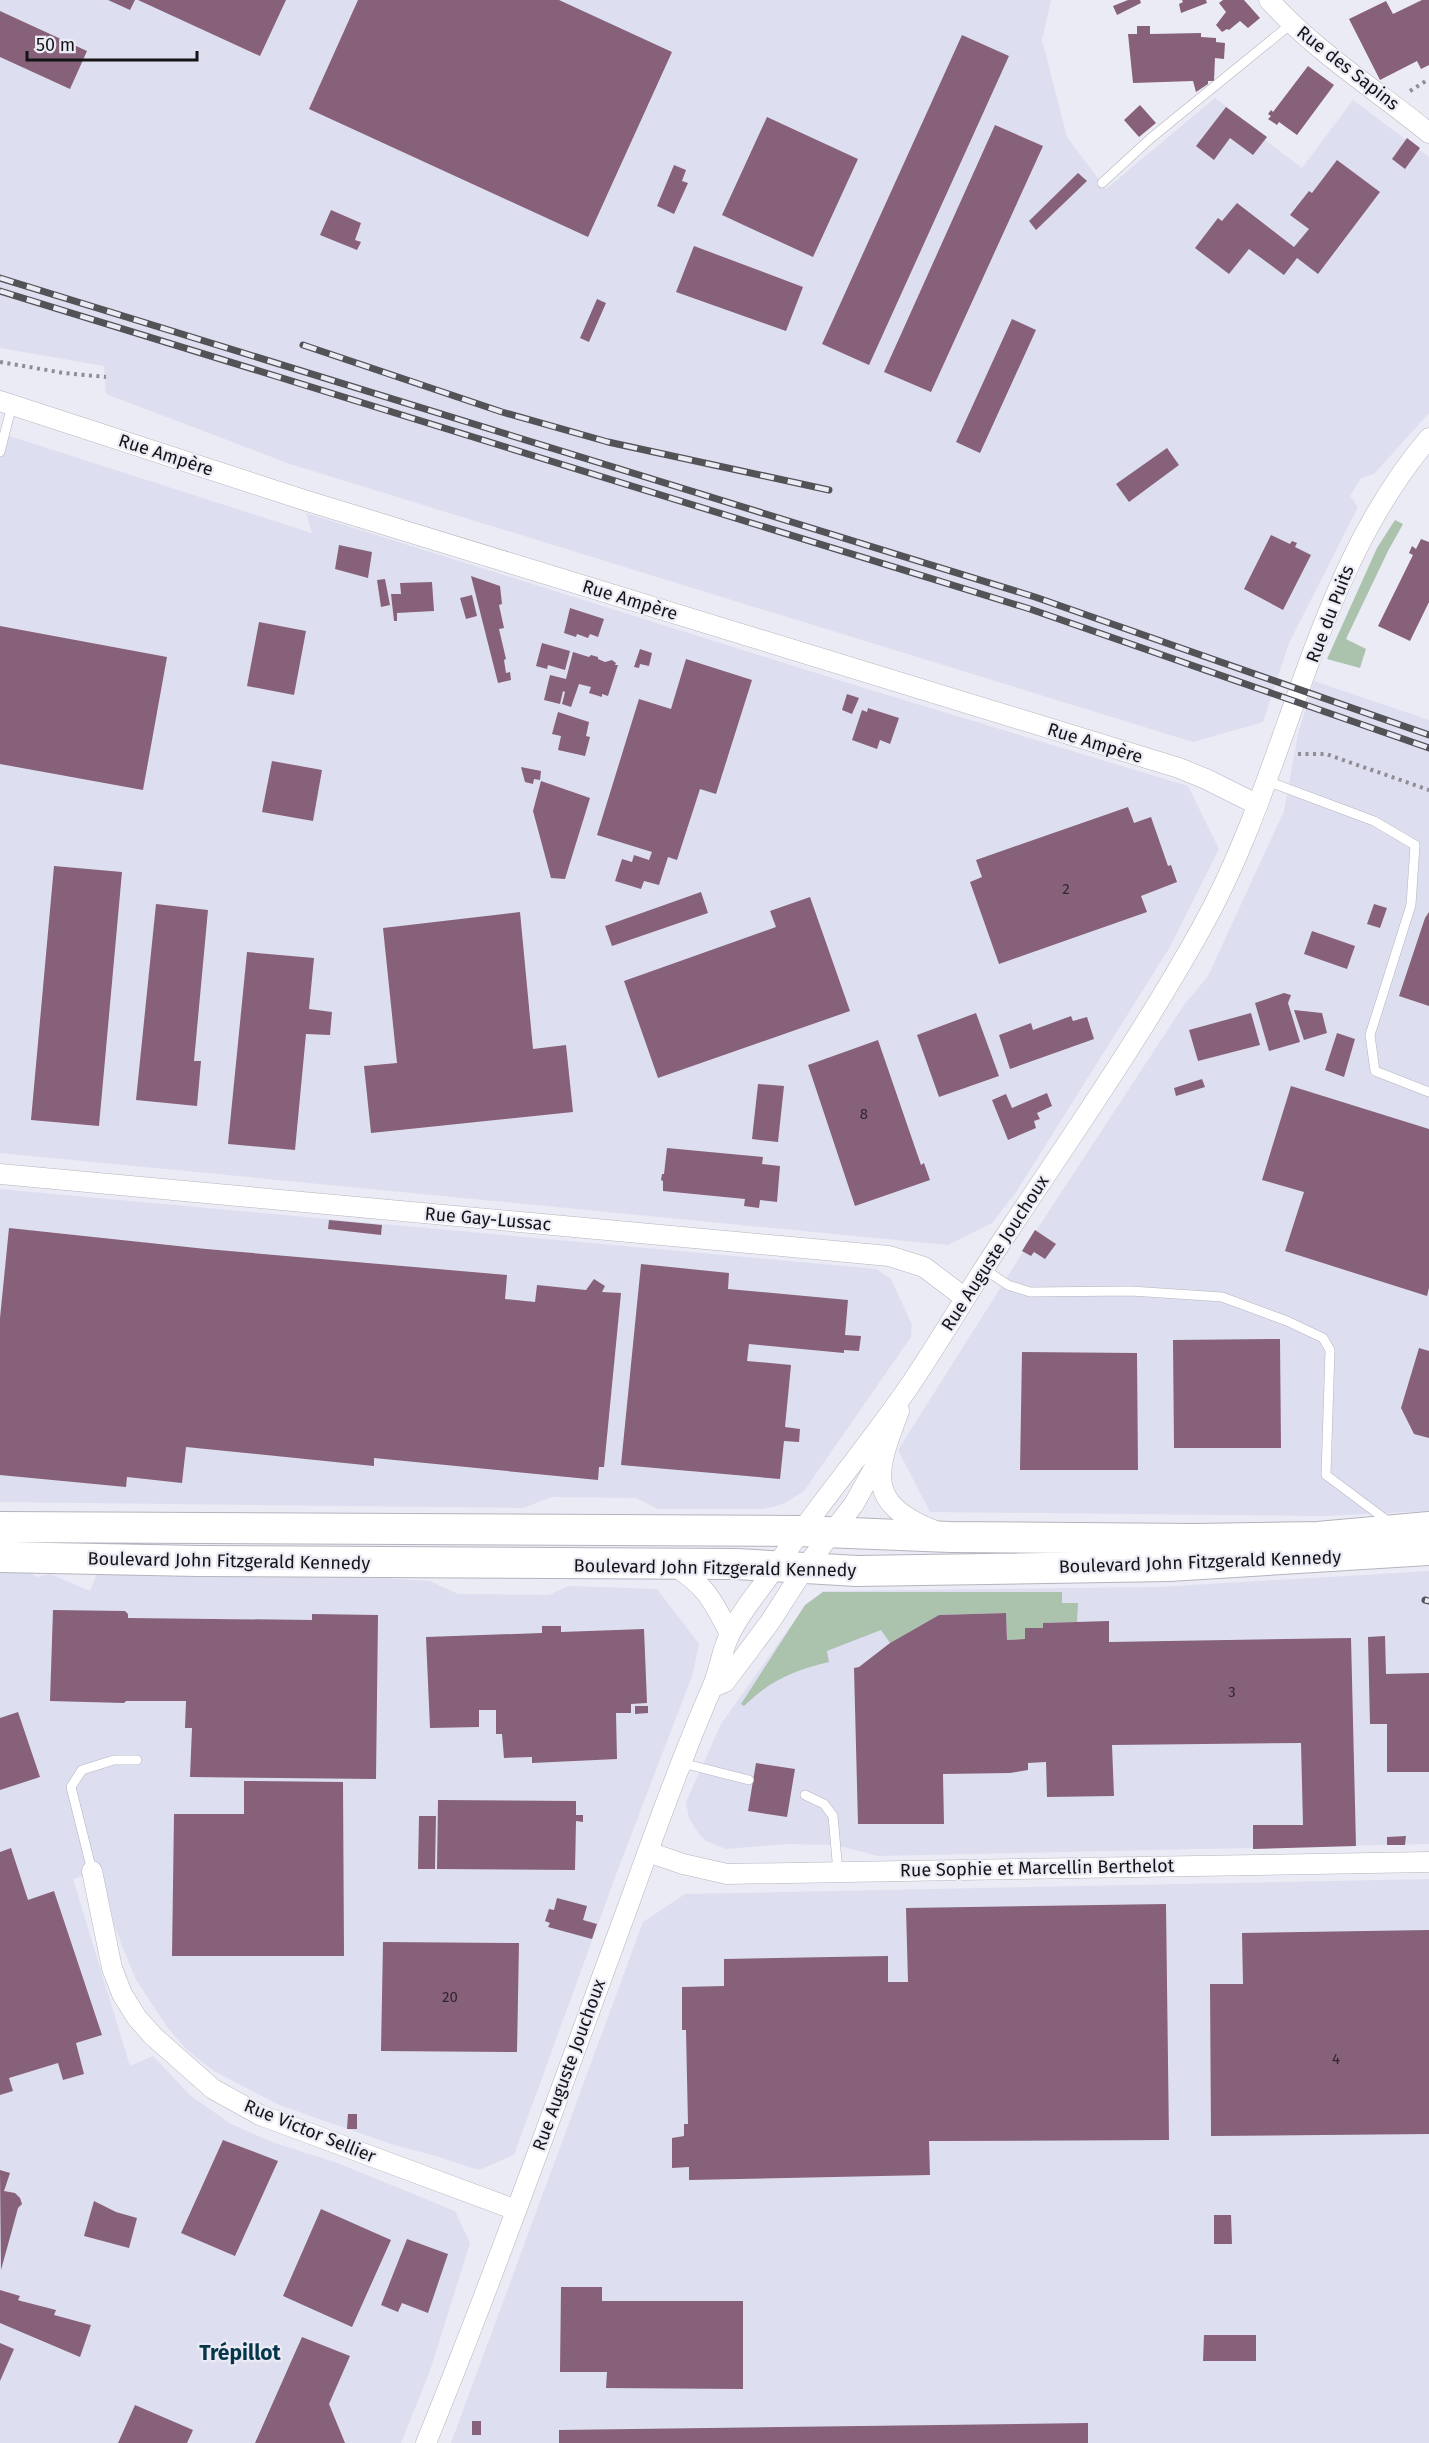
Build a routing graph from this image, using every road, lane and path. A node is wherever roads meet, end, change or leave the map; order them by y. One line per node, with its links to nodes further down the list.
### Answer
1 (1269, 0): 2 (street, Rue des Sapins)
2 (1291, 24): 5 (street, Rue des Sapins); 6 (lane)
3 (1429, 79): 4 (path)
4 (1401, 99)
5 (1429, 133)
6 (1102, 183)
7 (0, 362): 8 (path)
8 (106, 377)
9 (6, 403): 11 (lane); 15 (street, Rue Ampère)
10 (1429, 438): 13 (street, Rue du Puits)
11 (0, 452)
12 (1291, 754): 14 (path)
13 (1267, 781): 15 (street, Rue du Puits); 16 (lane)
14 (1429, 790)
15 (1258, 805): 18 (street, Rue Auguste Jouchoux)
16 (1429, 1092)
17 (0, 1174): 19 (street, Rue Gay-Lussac)
18 (984, 1269): 19 (street, Rue Auguste Jouchoux); 23 (lane)
19 (964, 1298): 20 (street, Rue Auguste Jouchoux)
20 (907, 1388): 21 (street); 24 (street, Rue Auguste Jouchoux)
21 (884, 1450): 25 (street, Rue Auguste Jouchoux); 26 (street)
22 (0, 1527): 24 (main road, Boulevard John Fitzgerald Kennedy)
23 (1415, 1529): 26 (main road, Boulevard John Fitzgerald Kennedy)
24 (799, 1531): 25 (main road, Boulevard John Fitzgerald Kennedy); 30 (street, Rue Auguste Jouchoux)
25 (832, 1532): 26 (main road, Boulevard John Fitzgerald Kennedy); 31 (street, Rue Auguste Jouchoux)
26 (950, 1537)
27 (1429, 1550): 31 (main road, Boulevard John Fitzgerald Kennedy)
28 (0, 1557): 29 (main road, Boulevard John Fitzgerald Kennedy)
29 (673, 1565): 30 (main road, Boulevard John Fitzgerald Kennedy); 32 (street)
30 (775, 1567): 31 (main road, Boulevard John Fitzgerald Kennedy); 32 (street, Rue Auguste Jouchoux)
31 (804, 1569): 33 (street, Rue Auguste Jouchoux)
32 (730, 1634): 33 (street, Rue Auguste Jouchoux)
33 (713, 1687): 35 (street, Rue Auguste Jouchoux)
34 (136, 1760): 40 (lane)
35 (682, 1763): 36 (lane); 38 (street, Rue Auguste Jouchoux)
36 (749, 1780)
37 (805, 1795): 41 (lane)
38 (648, 1852): 41 (street, Rue Sophie et Marcellin Berthelot); 42 (street, Rue Auguste Jouchoux)
39 (1429, 1862): 41 (street, Rue Sophie et Marcellin Berthelot)
40 (92, 1870): 42 (street, Rue Victor Sellier)
41 (838, 1872)
42 (516, 2210): 43 (street, Rue Auguste Jouchoux)
43 (426, 2443)

